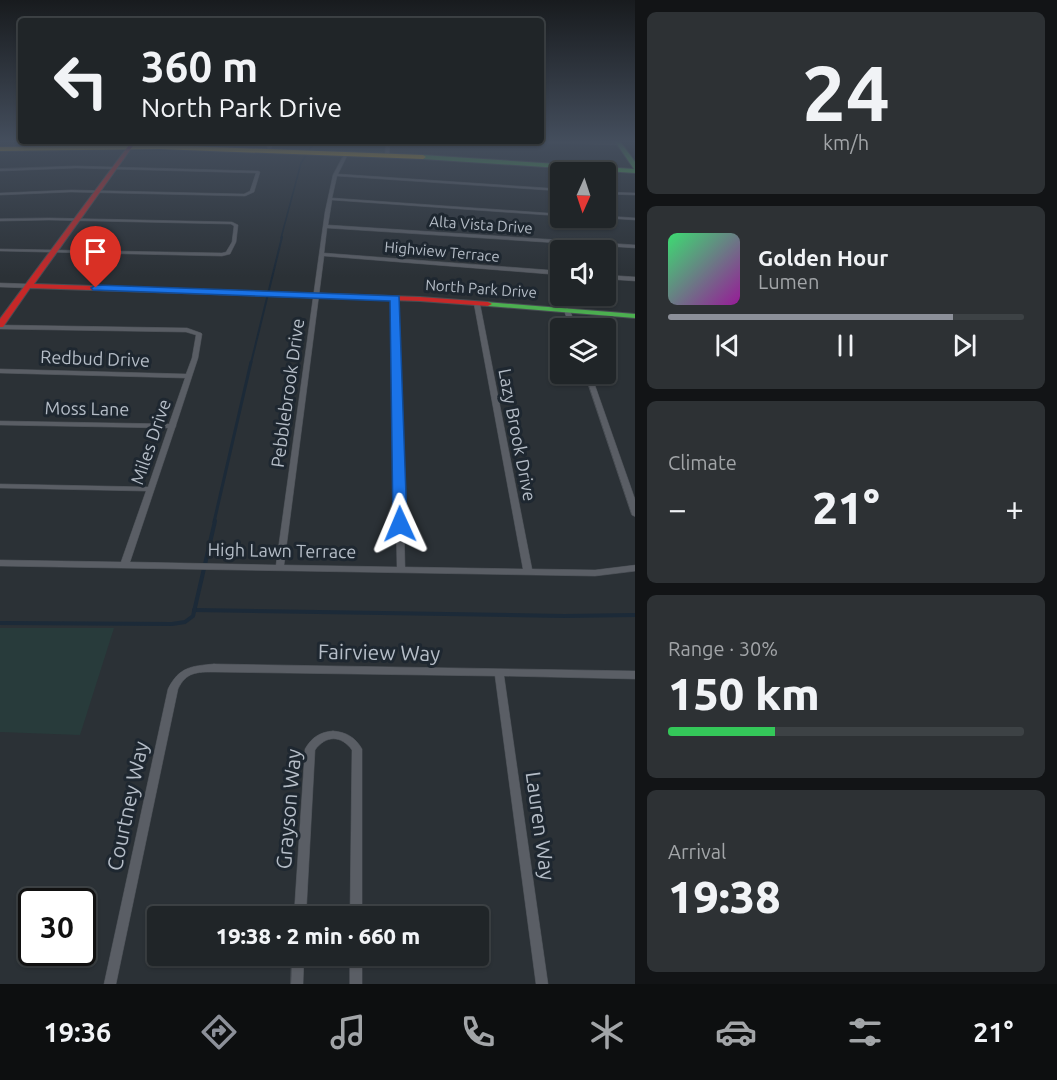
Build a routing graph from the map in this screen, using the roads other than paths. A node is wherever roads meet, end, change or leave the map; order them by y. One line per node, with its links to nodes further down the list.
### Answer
1 (102, 186): 6 (main road)
2 (254, 186): 6 (street)
3 (333, 186): 10 (street, Pebblebrook Drive)
4 (500, 186): 5 (street)
5 (550, 189)
6 (97, 192): 8 (street); 13 (main road)
7 (616, 193): 9 (street)
8 (0, 194)
9 (635, 194)
10 (330, 199): 11 (street); 16 (street, Pebblebrook Drive)
11 (550, 214)
12 (616, 218): 14 (street)
13 (77, 219): 15 (street); 19 (main road); 19 (street)
14 (635, 219)
15 (0, 220)
16 (325, 226): 17 (street, Alta Vista Drive); 20 (street, Pebblebrook Drive)
17 (635, 247)
18 (0, 250): 19 (street)
19 (55, 250): 25 (main road)
20 (322, 254): 21 (street, Highview Terrace); 26 (street, Pebblebrook Drive)
21 (550, 272)
22 (616, 278): 23 (street)
23 (635, 279)
24 (0, 285): 25 (street, North Park Drive)
25 (29, 286): 26 (main road, North Park Drive); 32 (main road)
26 (316, 295): 27 (main road, North Park Drive); 43 (street, Pebblebrook Drive)
27 (395, 298): 28 (main road, North Park Drive); 45 (street)
28 (477, 304): 29 (main road, North Park Drive); 46 (street, Lazy Brook Drive)
29 (567, 310): 30 (main road, North Park Drive); 31 (street)
30 (635, 316)
31 (570, 318)
32 (0, 326): 34 (street, Miles Drive)
33 (0, 371): 34 (street, Redbud Drive)
34 (189, 376): 37 (street, Miles Drive)
35 (591, 384): 40 (street)
36 (0, 423): 37 (street, Moss Lane)
37 (173, 426): 39 (street, Miles Drive)
38 (0, 486): 39 (street)
39 (151, 489): 42 (street, Miles Drive)
40 (635, 512)
41 (0, 563): 42 (street, High Lawn Terrace)
42 (125, 564): 43 (street, High Lawn Terrace)
43 (280, 567): 45 (street, High Lawn Terrace)
44 (635, 568): 46 (street, High Lawn Terrace)
45 (401, 569): 46 (street, High Lawn Terrace)
46 (528, 571)
47 (183, 673): 48 (street, Fairview Way); 54 (street, Courtney Way)
48 (499, 673): 49 (street, Fairview Way); 57 (street, Lauren Way)
49 (635, 675)
50 (301, 906): 51 (street, Grayson Way)
51 (356, 906)
52 (298, 966): 55 (street)
53 (356, 966): 56 (street)
54 (110, 984)
55 (297, 984)
56 (356, 984)
57 (542, 984)

